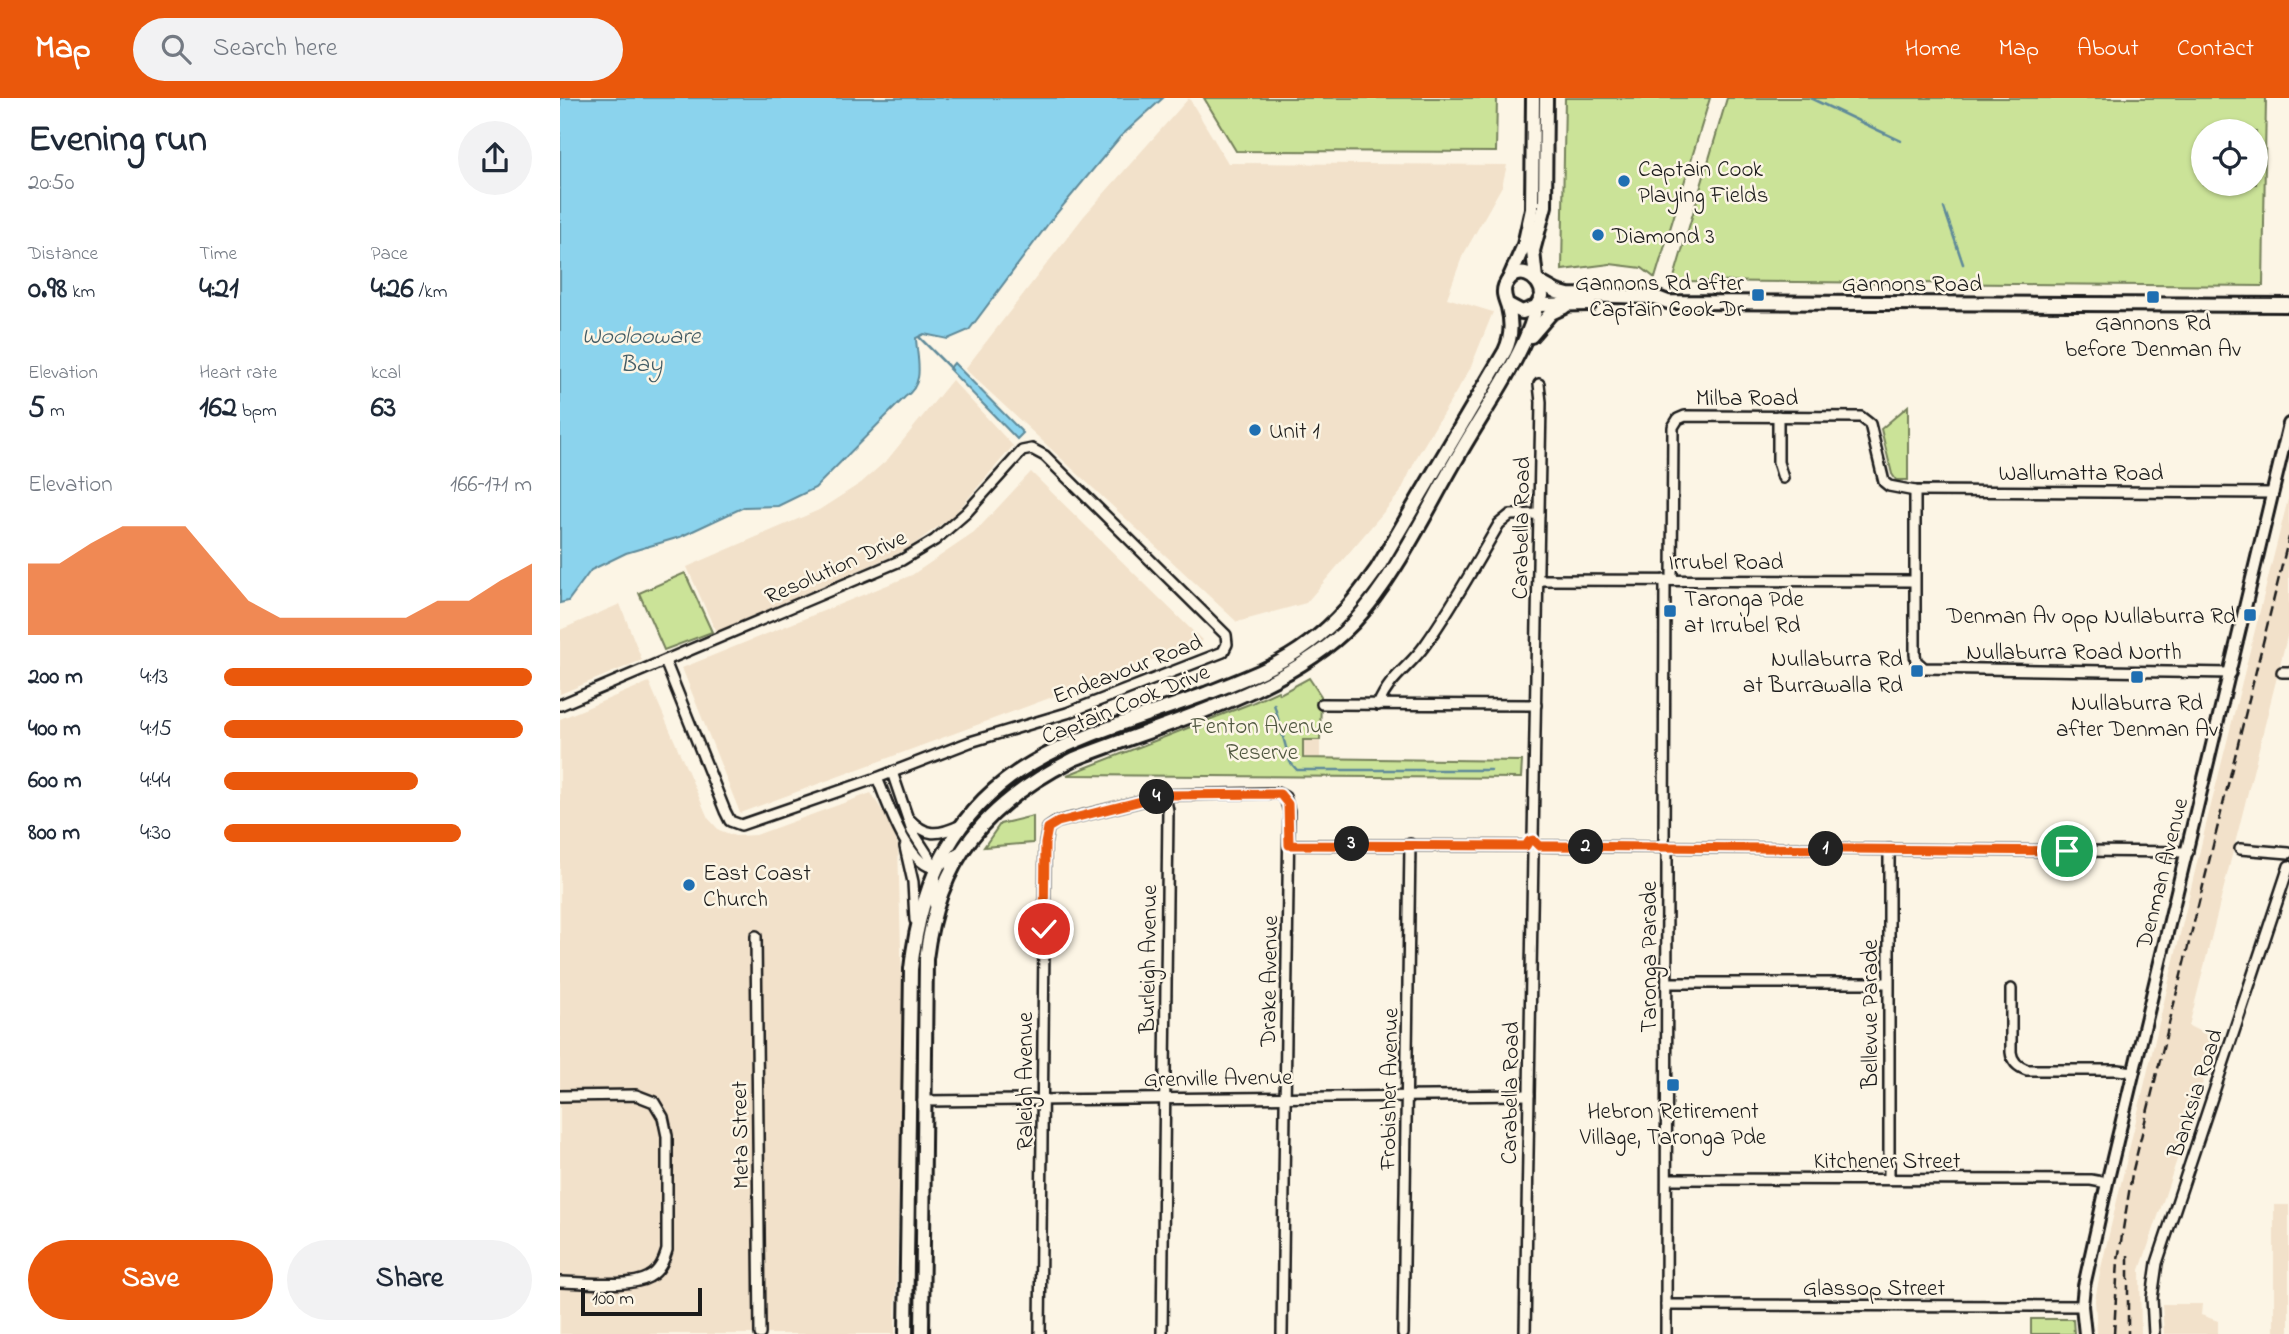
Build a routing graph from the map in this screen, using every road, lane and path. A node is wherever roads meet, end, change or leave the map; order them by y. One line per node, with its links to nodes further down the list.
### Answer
1 (1533, 98): 3 (main road)
2 (1546, 98): 4 (main road)
3 (1509, 279): 4 (main road); 6 (main road)
4 (1537, 280): 5 (main road, Gannons Road); 9 (main road)
5 (1668, 302): 7 (main road); 8 (main road, Gannons Road)
6 (1507, 304): 9 (main road); 33 (main road, Captain Cook Drive)
7 (1578, 304): 9 (main road); 10 (main road)
8 (2289, 305)
9 (1537, 306): 10 (main road, Captain Cook Drive)
10 (1516, 357): 39 (main road, Captain Cook Drive)
11 (1539, 384): 19 (street, Carabella Road)
12 (1778, 416): 15 (street); 16 (street, Milba Road); 21 (street, Milba Road)
13 (2289, 424): 18 (street, Denman Avenue)
14 (1032, 449): 23 (street, Resolution Drive); 29 (street, Endeavour Road)
15 (1783, 478)
16 (1889, 486): 17 (street, Wallumatta Road)
17 (1915, 491): 18 (street, Wallumatta Road); 22 (street)
18 (2273, 493): 24 (street, Denman Avenue)
19 (1539, 514): 20 (street, Carabella Road); 27 (street)
20 (1539, 580): 21 (street, Irrubel Road); 28 (street, Carabella Road)
21 (1668, 580): 22 (street, Irrubel Road); 38 (street, Taronga Parade)
22 (1914, 581): 24 (street, Nullaburra Road North)
23 (664, 661): 26 (street, Resolution Drive); 30 (street, Endeavour Road)
24 (2231, 673): 42 (street, Denman Avenue)
25 (1322, 704): 27 (street)
26 (560, 705)
27 (1378, 705): 28 (street)
28 (1536, 705): 37 (street, Carabella Road)
29 (892, 772): 30 (street, Endeavour Road); 32 (street)
30 (877, 778): 34 (street)
31 (1165, 795): 36 (street, Drake Avenue); 57 (street, Burleigh Avenue); 58 (street, Raleigh Avenue)
32 (905, 814): 33 (street); 45 (street)
33 (962, 825): 45 (main road, Captain Cook Drive)
34 (902, 835): 45 (street); 47 (street)
35 (1410, 844): 36 (street); 37 (street); 56 (street, Frobisher Avenue)
36 (1289, 845): 55 (street, Drake Avenue)
37 (1533, 846): 38 (street); 53 (street, Carabella Road)
38 (1665, 848): 40 (street); 49 (street, Taronga Parade)
39 (963, 849): 45 (street); 46 (main road, Captain Cook Drive)
40 (1889, 849): 42 (street); 50 (street, Bellevue Parade)
41 (2240, 849): 43 (street)
42 (2188, 852): 52 (street, Denman Avenue)
43 (2289, 853)
44 (2289, 866): 77 (street, Banksia Road)
45 (936, 868): 46 (street); 47 (main road, Captain Cook Drive)
46 (929, 933): 59 (main road, Captain Cook Drive)
47 (915, 934): 60 (main road, Captain Cook Drive)
48 (756, 936): 67 (street, Meta Street)
49 (1667, 983): 50 (street); 62 (street, Taronga Parade)
50 (1888, 983): 61 (street, Bellevue Parade)
51 (2011, 989): 52 (street)
52 (2134, 1072): 63 (street, Denman Avenue)
53 (1529, 1095): 56 (street, Grenville Avenue); 74 (street, Carabella Road)
54 (560, 1096): 64 (street)
55 (1286, 1097): 56 (street, Grenville Avenue); 57 (street, Grenville Avenue); 72 (street, Drake Avenue)
56 (1407, 1097): 73 (street, Frobisher Avenue)
57 (1164, 1099): 58 (street, Grenville Avenue); 71 (street, Burleigh Avenue)
58 (1043, 1100): 59 (street, Grenville Avenue); 70 (street, Raleigh Avenue)
59 (923, 1101): 60 (main road, Grenville Avenue); 69 (main road, Captain Cook Drive)
60 (909, 1102): 68 (main road, Captain Cook Drive)
61 (1889, 1178): 62 (street, Kitchener Street); 63 (street, Kitchener Street)
62 (1667, 1179): 65 (street, Taronga Parade)
63 (2107, 1182): 66 (street, Denman Avenue)
64 (560, 1282)
65 (1667, 1306): 66 (street, Glassop Street); 75 (street, Taronga Parade)
66 (2082, 1306): 76 (street, Denman Avenue)
67 (760, 1334)
68 (906, 1334)
69 (922, 1334)
70 (1041, 1334)
71 (1162, 1334)
72 (1282, 1334)
73 (1403, 1334)
74 (1525, 1334)
75 (1666, 1334)
76 (2085, 1334)
77 (2154, 1334)

